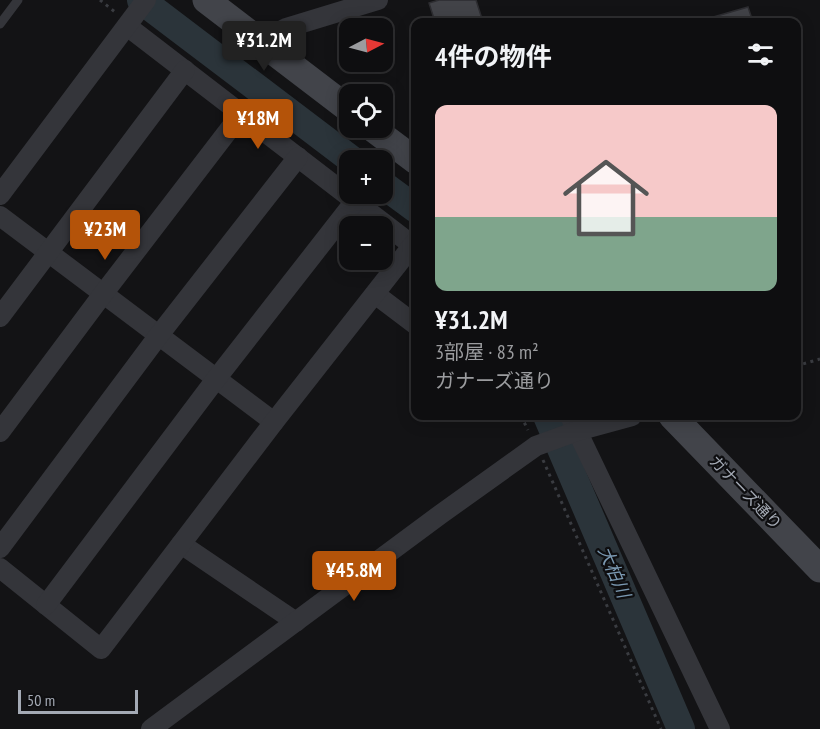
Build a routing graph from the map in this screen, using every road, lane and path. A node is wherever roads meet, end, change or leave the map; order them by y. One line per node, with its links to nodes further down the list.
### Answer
1 (18, 0): 6 (lane)
2 (146, 0): 5 (street)
3 (206, 0): 7 (street)
4 (378, 0): 7 (street)
5 (129, 22): 8 (street); 15 (street)
6 (0, 24)
7 (261, 41): 9 (street)
8 (184, 70): 10 (street); 21 (street)
9 (339, 101)
10 (241, 114): 12 (street); 22 (street)
11 (385, 138): 13 (street)
12 (298, 157): 14 (street); 26 (street)
13 (411, 157)
14 (339, 189)
15 (0, 195)
16 (353, 204): 29 (street)
17 (359, 204): 19 (street)
18 (0, 216): 21 (street)
19 (411, 243)
20 (411, 249): 23 (street)
21 (49, 253): 22 (street); 24 (street)
22 (103, 294): 26 (street); 35 (street)
23 (375, 294): 25 (street); 33 (street)
24 (0, 317)
25 (411, 321)
26 (159, 335): 29 (street); 38 (street)
27 (820, 359): 28 (path)
28 (801, 365)
29 (216, 379): 33 (street); 41 (street)
30 (523, 420): 36 (path)
31 (598, 420): 34 (street)
32 (676, 420): 40 (street, ガナーズ通り)
33 (274, 422): 37 (street)
34 (573, 423): 36 (street); 45 (street)
35 (0, 432)
36 (536, 446): 42 (street); 44 (path)
37 (181, 544): 41 (street); 42 (street)
38 (0, 548)
39 (0, 568): 41 (street)
40 (820, 569)
41 (46, 605)
42 (296, 622): 43 (street)
43 (151, 729)
44 (661, 729)
45 (720, 729)

